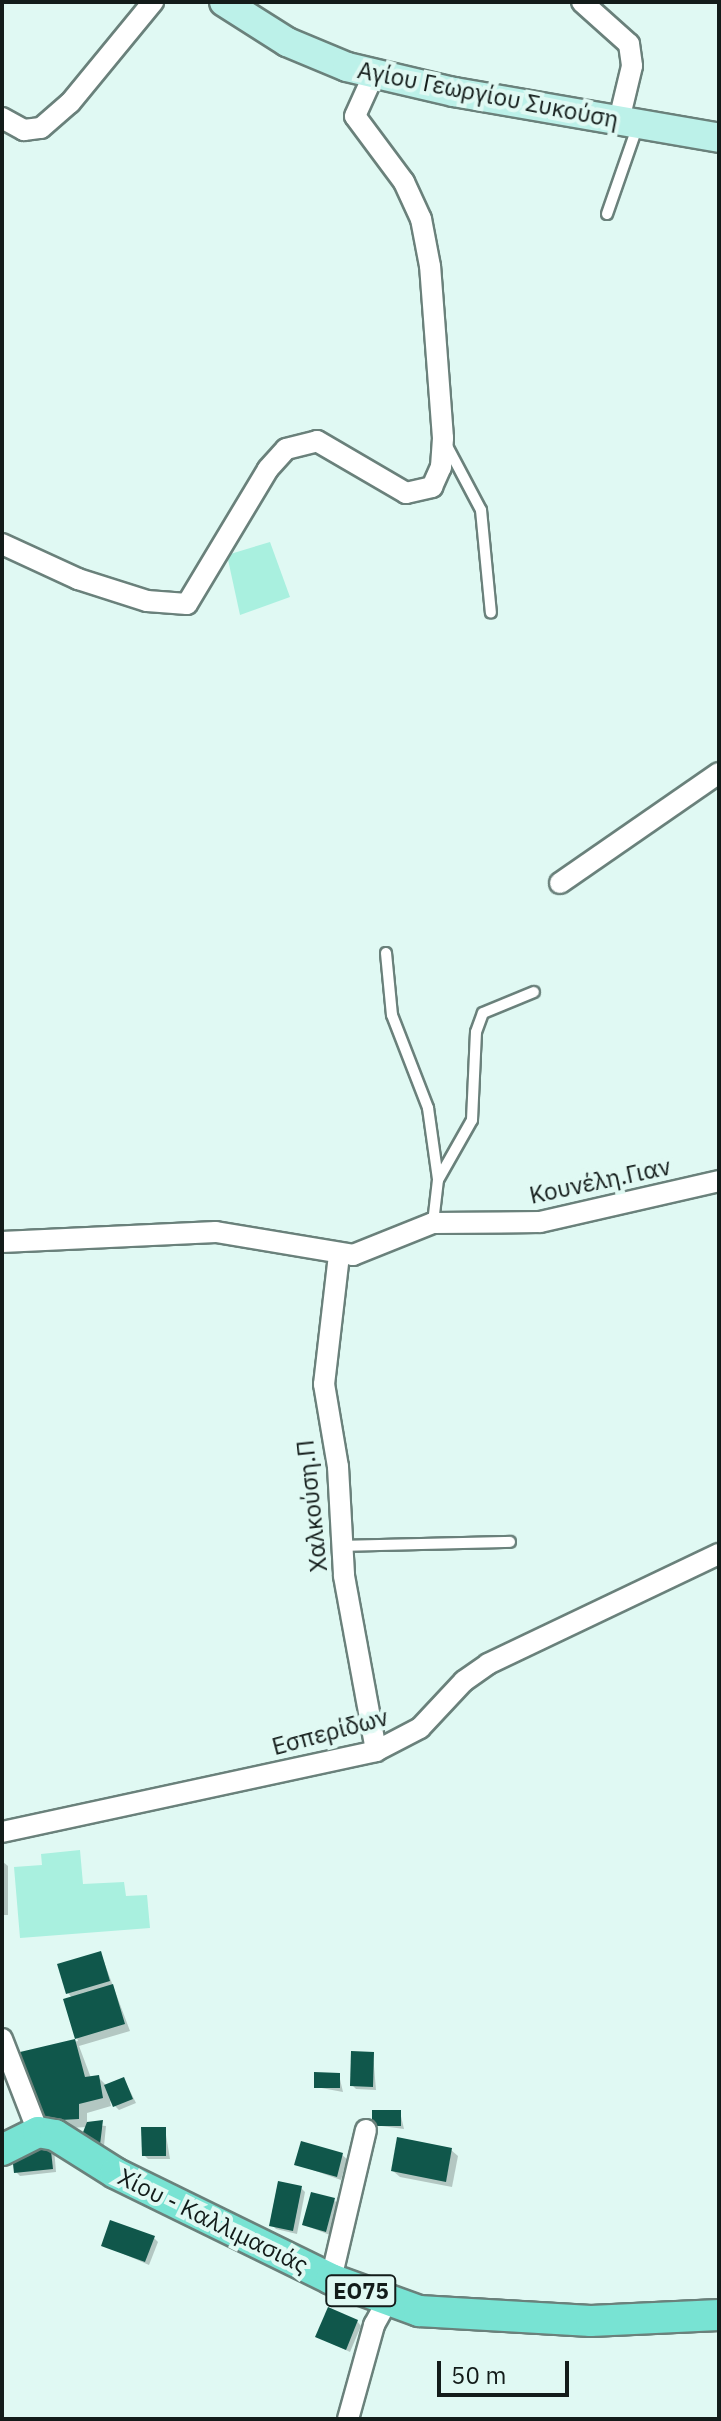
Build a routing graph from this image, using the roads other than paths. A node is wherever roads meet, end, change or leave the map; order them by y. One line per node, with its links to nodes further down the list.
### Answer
1 (153, 2): 5 (street)
2 (224, 2): 4 (main road, Αγίου Γεωργίου Συκούση)
3 (582, 2): 6 (street)
4 (374, 74): 6 (main road, Αγίου Γεωργίου Συκούση); 9 (street)
5 (2, 118)
6 (628, 122): 7 (main road, Αγίου Γεωργίου Συκούση); 8 (lane)
7 (719, 138)
8 (607, 214)
9 (443, 438): 10 (street); 11 (lane)
10 (2, 544)
11 (491, 613)
12 (719, 773): 13 (street)
13 (560, 883)
14 (386, 953): 16 (lane)
15 (534, 992): 16 (lane)
16 (438, 1180): 18 (lane)
17 (719, 1181): 18 (street, Κουνέλη.Γιαν)
18 (433, 1223): 20 (street, Κουνέλη.Γιαν)
19 (2, 1242): 20 (street)
20 (339, 1255): 22 (street, Χαλκούση.Π)
21 (510, 1542): 22 (lane)
22 (343, 1546): 24 (street, Χαλκούση.Π)
23 (719, 1554): 24 (street, Εσπερίδων)
24 (376, 1751): 25 (street, Εσπερίδων)
25 (2, 1832)
26 (2, 2039): 28 (street)
27 (366, 2130): 30 (street)
28 (38, 2132): 29 (main road); 30 (main road, Χίου - Καλλιμασιάς / ΕΟ75)
29 (2, 2150)
30 (331, 2279): 31 (main road, Χίου - Καλλιμασιάς / ΕΟ75)
31 (387, 2302): 32 (main road, Χίου - Καλλιμασιάς / ΕΟ75); 33 (street)
32 (719, 2315)
33 (348, 2419)

